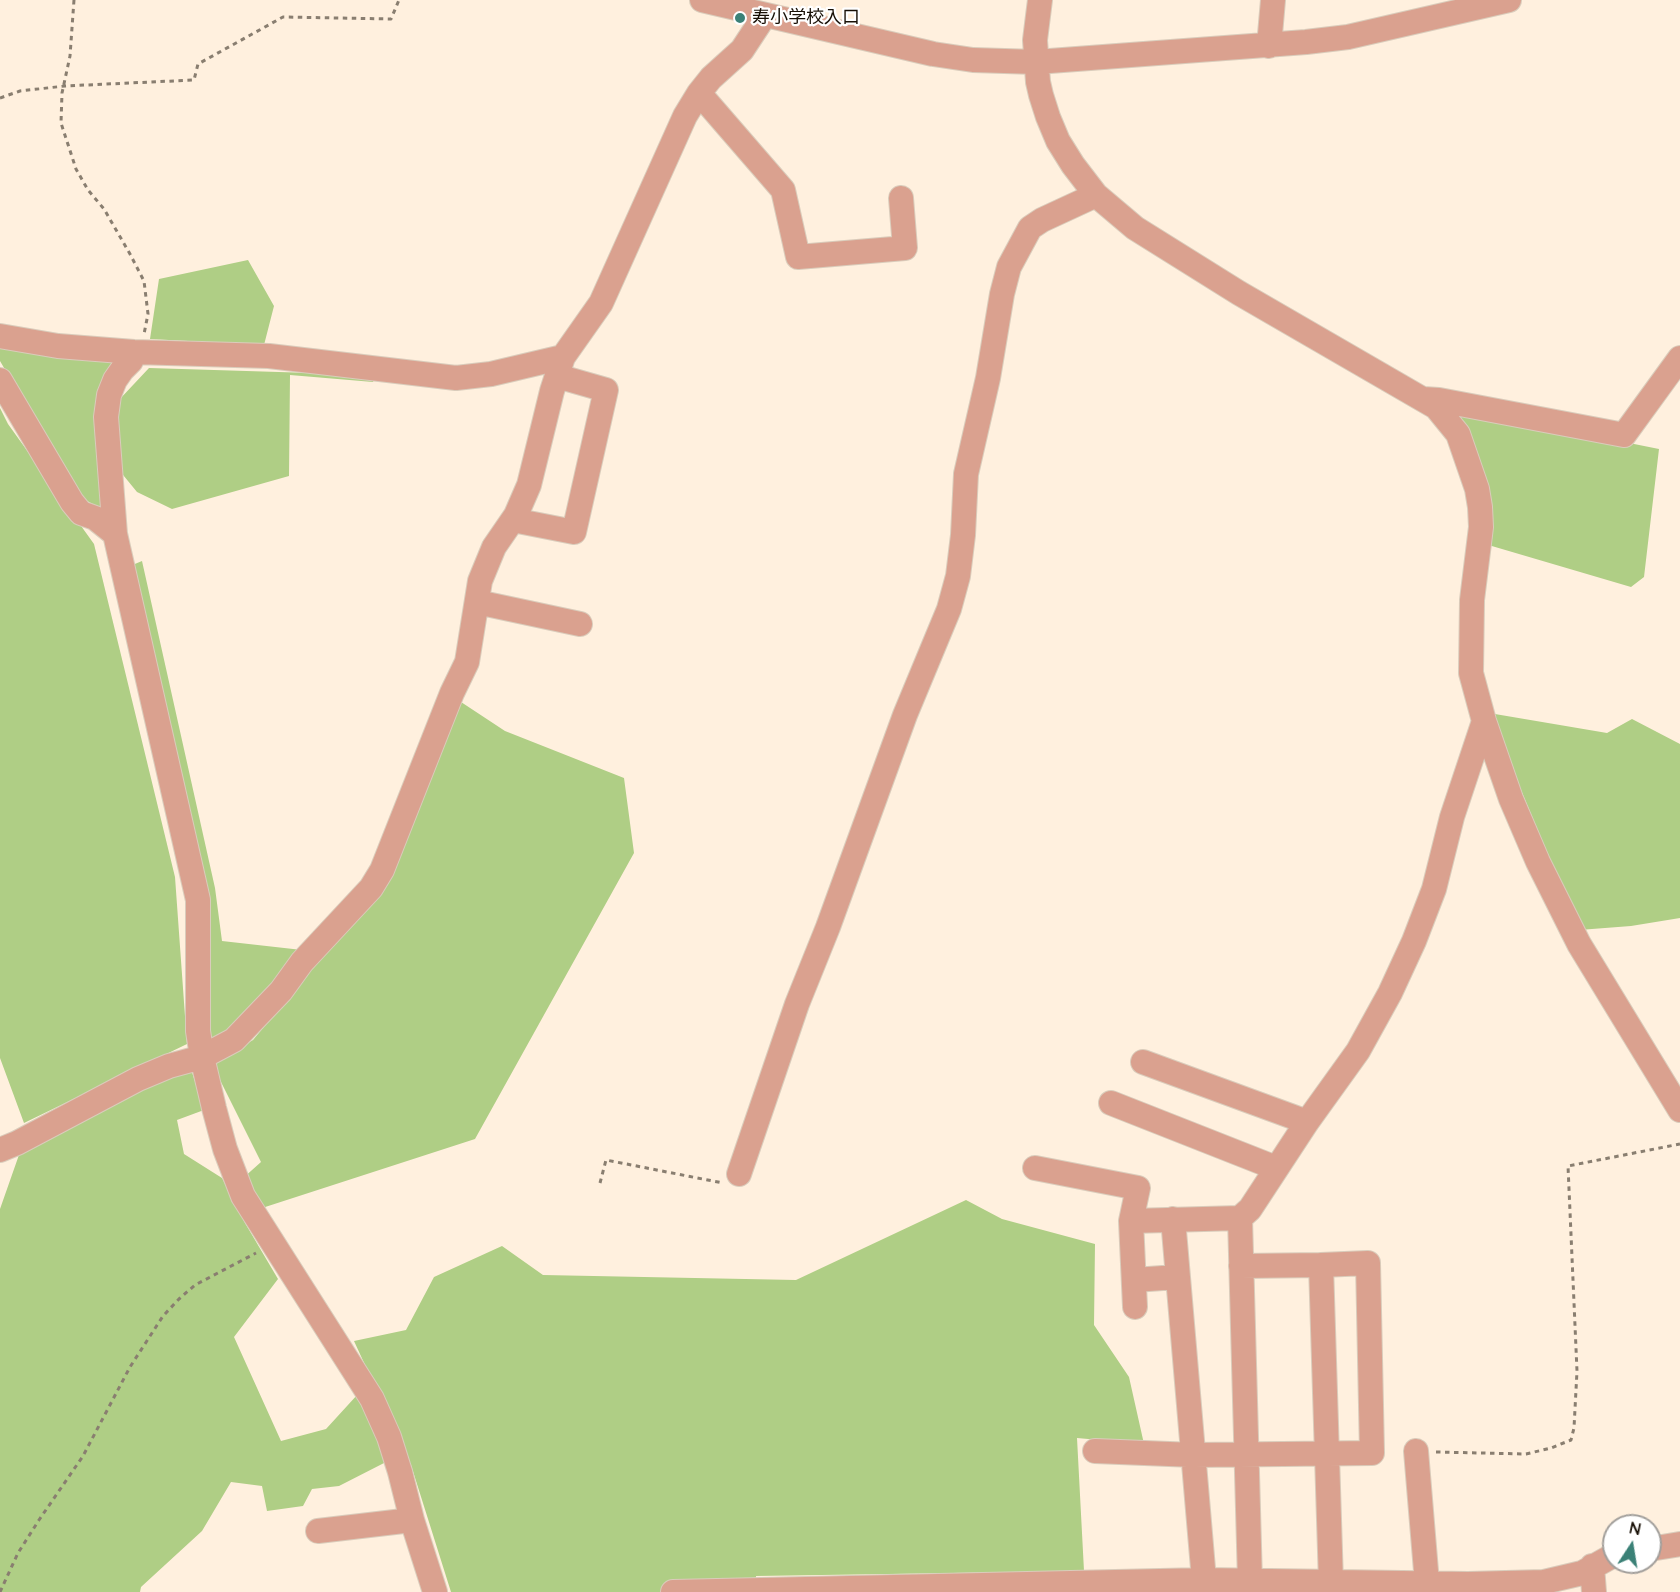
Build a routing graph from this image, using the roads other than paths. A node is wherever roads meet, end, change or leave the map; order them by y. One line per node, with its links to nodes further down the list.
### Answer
1 (702, 0): 5 (street)
2 (1040, 0): 7 (street)
3 (1273, 0): 6 (street)
4 (1509, 0): 6 (street)
5 (765, 15): 7 (street); 8 (street)
6 (1269, 46): 7 (street)
7 (1036, 63): 9 (street)
8 (699, 93): 10 (street); 14 (street)
9 (1096, 195): 16 (street); 30 (street)
10 (901, 198)
11 (0, 336): 12 (street)
12 (137, 352): 14 (street); 18 (street)
13 (1680, 358): 16 (street)
14 (560, 367): 17 (street); 17 (street)
15 (0, 380): 18 (street)
16 (1421, 399): 21 (street)
17 (513, 520): 19 (street)
18 (115, 534): 22 (street)
19 (477, 602): 20 (street); 22 (street)
20 (580, 624)
21 (1484, 722): 25 (street); 26 (street)
22 (202, 1057): 27 (street); 44 (street)
23 (1143, 1062): 26 (street)
24 (1111, 1103): 28 (street)
25 (1680, 1110)
26 (1307, 1122): 28 (street)
27 (0, 1150)
28 (1276, 1167): 31 (street)
29 (1035, 1168): 33 (street)
30 (739, 1174)
31 (1240, 1218): 32 (street); 35 (street)
32 (1173, 1219): 33 (street); 36 (street)
33 (1131, 1221): 37 (street)
34 (1321, 1265): 35 (street); 41 (street); 41 (street)
35 (1241, 1266): 43 (street)
36 (1177, 1277): 37 (street); 42 (street)
37 (1134, 1280): 38 (street)
38 (1135, 1307)
39 (1095, 1451): 42 (street)
40 (1416, 1451): 53 (street)
41 (1328, 1454): 43 (street); 52 (street)
42 (1194, 1455): 43 (street); 50 (street)
43 (1246, 1456): 51 (street)
44 (412, 1520): 45 (street); 54 (street)
45 (318, 1530)
46 (1680, 1544): 47 (street)
47 (1662, 1547)
48 (1602, 1561): 49 (street)
49 (1592, 1566): 53 (street); 56 (street)
50 (1204, 1580): 51 (street); 55 (street)
51 (1250, 1582): 52 (street)
52 (1331, 1583): 53 (street)
53 (1427, 1583)
54 (435, 1592)
55 (673, 1592)
56 (1594, 1592)

